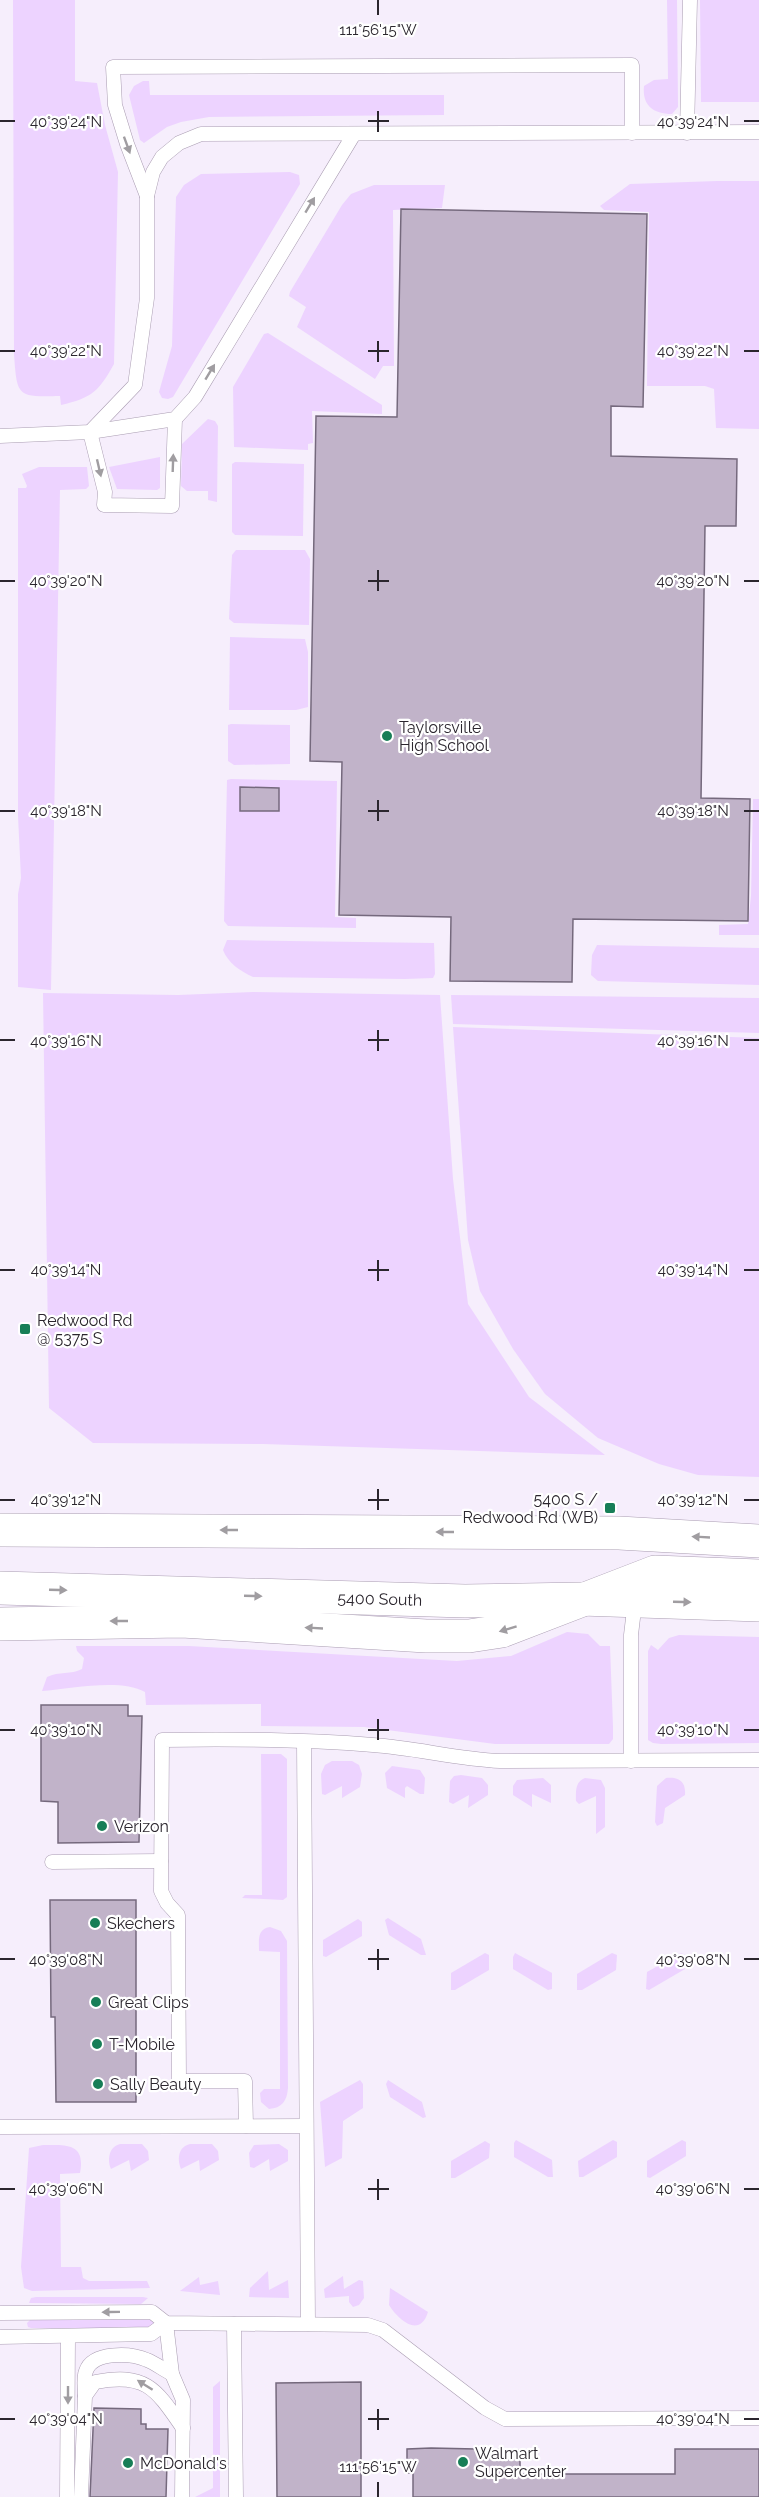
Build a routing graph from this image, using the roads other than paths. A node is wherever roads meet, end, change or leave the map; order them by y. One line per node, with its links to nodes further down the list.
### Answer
1 (690, 0): 4 (lane)
2 (759, 132): 4 (lane)
3 (632, 133): 4 (lane); 5 (lane); 6 (lane, one-way to 6)
4 (687, 133)
5 (354, 134): 6 (lane); 7 (lane, one-way to 5)
6 (147, 196): 8 (lane)
7 (175, 419): 8 (lane); 8 (lane, one-way to 7)
8 (90, 432): 9 (lane)
9 (0, 436)
10 (0, 1530): 11 (main road, one-way to 10)
11 (759, 1541)
12 (759, 1576): 14 (main road)
13 (0, 1588): 14 (main road, 5400 South, one-way to 14)
14 (581, 1599): 15 (main road, 5400 South); 17 (main road, one-way to 17)
15 (635, 1600): 16 (main road, 5400 South, one-way to 16); 20 (lane)
16 (759, 1605)
17 (0, 1624)
18 (304, 1742): 20 (lane); 21 (lane); 24 (lane)
19 (759, 1760): 20 (lane)
20 (631, 1761)
21 (161, 1861): 22 (lane); 23 (lane)
22 (52, 1862)
23 (246, 2126): 24 (lane); 25 (lane)
24 (306, 2126): 29 (lane)
25 (0, 2127)
26 (0, 2313): 27 (lane, one-way to 26)
27 (166, 2323): 28 (lane); 31 (lane); 32 (lane); 33 (lane)
28 (234, 2324): 29 (lane); 40 (lane)
29 (308, 2324): 35 (lane)
30 (0, 2337): 31 (lane)
31 (68, 2337): 37 (lane, one-way to 37)
32 (147, 2360): 33 (lane); 34 (lane)
33 (172, 2374): 36 (lane)
34 (84, 2396): 36 (lane, one-way to 34); 38 (lane)
35 (759, 2418)
36 (183, 2428): 39 (lane)
37 (67, 2497)
38 (81, 2497)
39 (182, 2497)
40 (236, 2497)

